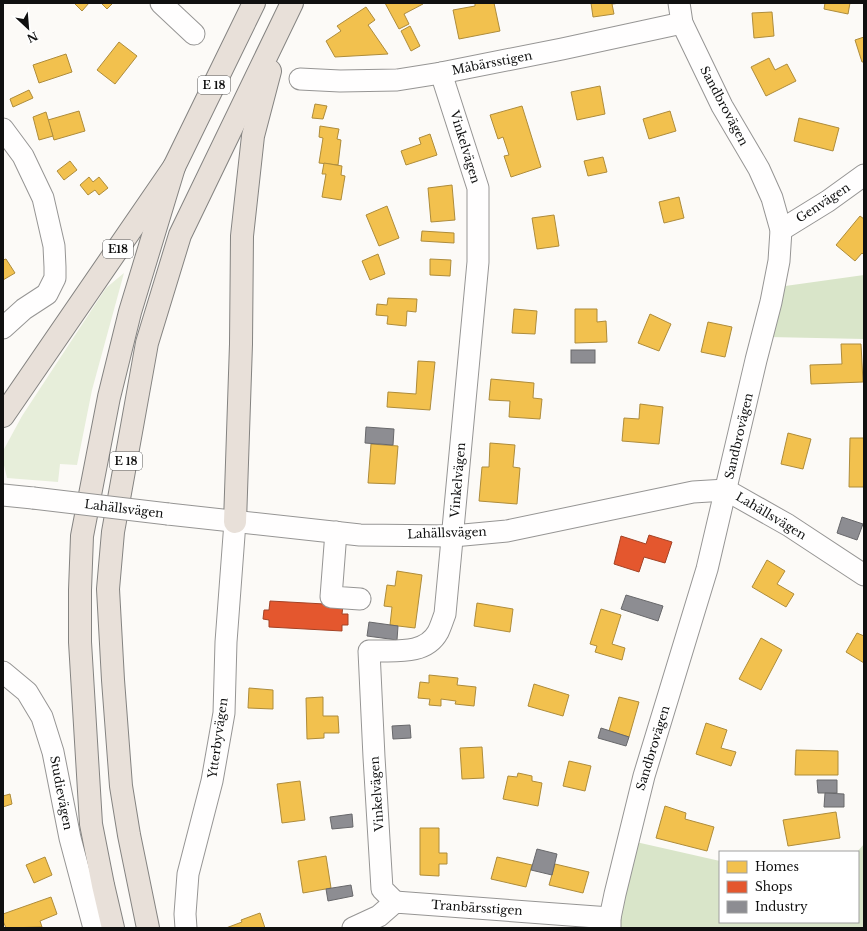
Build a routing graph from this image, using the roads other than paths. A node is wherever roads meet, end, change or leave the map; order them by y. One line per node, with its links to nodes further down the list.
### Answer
1 (161, 3): 6 (street)
2 (254, 3): 10 (highway, E 18)
3 (679, 3): 5 (street, Sandbrovägen)
4 (288, 12): 17 (highway, E 18); 27 (highway, E 18)
5 (682, 23): 7 (street, Måbärsstigen); 12 (street, Sandbrovägen)
6 (194, 34)
7 (441, 73): 8 (street, Måbärsstigen); 19 (street, Vinkelvägen)
8 (300, 79)
9 (3, 129): 13 (street)
10 (174, 167): 14 (highway, E18); 26 (highway, E 18)
11 (864, 175): 12 (street, Genvägen)
12 (781, 230): 15 (street, Sandbrovägen)
13 (3, 328)
14 (3, 416)
15 (726, 490): 19 (street, Lahällsvägen); 20 (street, Lahällsvägen); 24 (street, Sandbrovägen)
16 (3, 495): 17 (street, Lahällsvägen, bridge)
17 (234, 522): 18 (street, Lahällsvägen); 28 (street, Ytterbyvägen)
18 (336, 532): 19 (street, Lahällsvägen); 21 (street)
19 (453, 536): 23 (street, Vinkelvägen)
20 (864, 575)
21 (360, 599)
22 (3, 672): 25 (street, Studievägen)
23 (395, 902): 24 (street, Tranbärsstigen); 29 (street)
24 (610, 923)
25 (94, 928)
26 (113, 928)
27 (148, 928)
28 (186, 928)
29 (352, 928)

